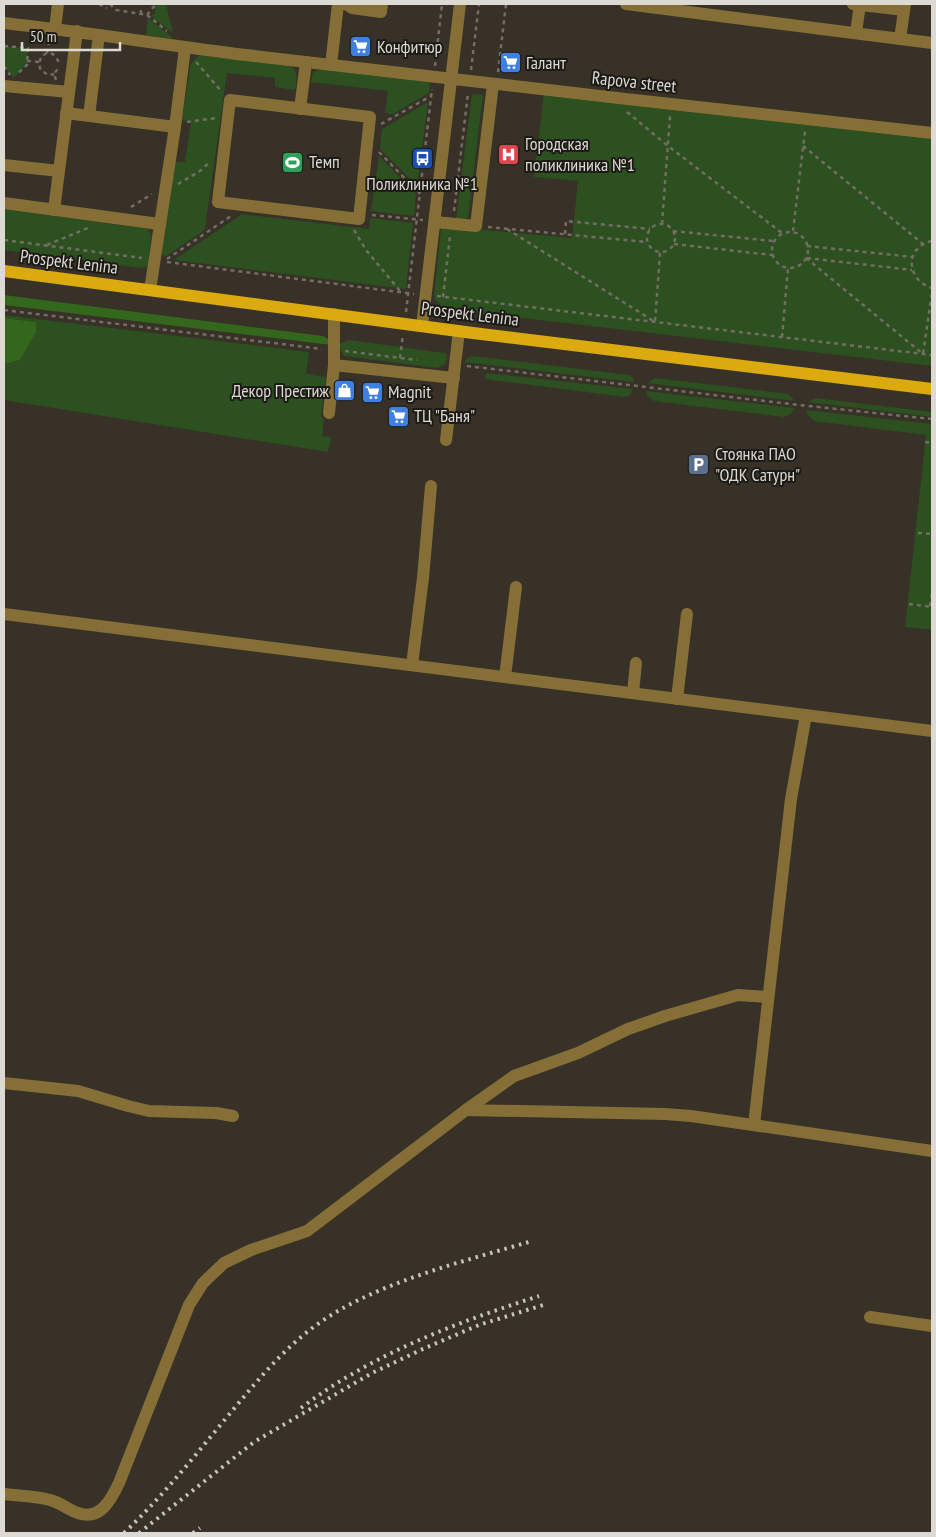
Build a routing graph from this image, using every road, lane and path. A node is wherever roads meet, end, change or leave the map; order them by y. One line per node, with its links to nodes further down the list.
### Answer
1 (58, 4): 22 (street)
2 (99, 4): 16 (path)
3 (110, 4): 18 (path)
4 (156, 4): 19 (path)
5 (338, 4): 34 (street)
6 (346, 4): 7 (street)
7 (382, 4)
8 (442, 4): 37 (path)
9 (460, 4): 38 (street)
10 (478, 4): 39 (path)
11 (506, 4): 40 (path)
12 (626, 4): 14 (street)
13 (857, 4): 15 (street); 24 (street)
14 (656, 6): 24 (street)
15 (904, 7): 26 (street)
16 (107, 8)
17 (141, 9): 18 (path)
18 (141, 14): 19 (path)
19 (146, 14): 23 (path)
20 (4, 23): 22 (street, Rapova street)
21 (77, 31): 22 (street, Rapova street); 25 (street, Rapova street); 42 (street)
22 (53, 32): 30 (path)
23 (168, 32)
24 (856, 33): 26 (street)
25 (99, 34): 29 (street, Rapova street); 49 (street)
26 (900, 39): 27 (street)
27 (932, 43)
28 (4, 46): 31 (path)
29 (185, 48): 33 (street, Rapova street); 45 (path); 52 (street)
30 (47, 53): 32 (path); 36 (path)
31 (27, 61): 32 (path); 35 (path)
32 (39, 62): 36 (path)
33 (306, 62): 34 (street, Rapova street); 47 (street)
34 (331, 65): 37 (street, Rapova street)
35 (4, 66)
36 (54, 74): 42 (path)
37 (434, 78): 38 (street, Rapova street); 43 (path)
38 (452, 80): 39 (street, Rapova street); 67 (street)
39 (470, 82): 40 (street, Rapova street); 68 (path)
40 (493, 84): 44 (street, Rapova street); 71 (street)
41 (4, 86): 42 (street)
42 (64, 91): 48 (street)
43 (432, 95): 54 (path); 61 (path)
44 (615, 98): 46 (street, Rapova street); 55 (path)
45 (230, 100): 47 (street); 50 (street)
46 (671, 104): 51 (street, Rapova street); 55 (path)
47 (300, 109): 54 (street)
48 (66, 113): 49 (street); 59 (street)
49 (89, 116): 52 (street)
50 (228, 117): 52 (path); 57 (street)
51 (806, 119): 53 (street, Rapova street); 56 (path)
52 (175, 125): 60 (street)
53 (932, 133)
54 (369, 136): 61 (path); 65 (street)
55 (668, 146): 70 (path); 76 (path)
56 (803, 146): 75 (path); 83 (path)
57 (224, 151): 60 (path); 63 (street)
58 (4, 165): 59 (street)
59 (59, 171): 64 (street)
60 (166, 188): 69 (street)
61 (420, 194): 66 (path)
62 (4, 203): 64 (street)
63 (246, 205): 65 (street); 95 (path)
64 (54, 210): 69 (street)
65 (354, 215): 66 (path); 95 (path)
66 (417, 220): 67 (path); 96 (path)
67 (435, 222): 68 (street); 97 (street)
68 (452, 223): 71 (street); 98 (path)
69 (159, 224): 89 (street)
70 (662, 224): 73 (path); 74 (path)
71 (476, 226): 72 (path)
72 (507, 229): 77 (path); 101 (path)
73 (650, 229): 77 (path); 81 (path)
74 (673, 231): 79 (path); 82 (path)
75 (793, 231): 76 (path); 84 (path)
76 (782, 233): 79 (path)
77 (565, 234): 81 (path)
78 (4, 240): 89 (path)
79 (773, 241): 86 (path)
80 (932, 241): 83 (path)
81 (647, 242): 85 (path)
82 (674, 244): 85 (path); 86 (path)
83 (923, 244): 88 (path)
84 (808, 246): 87 (path); 88 (path)
85 (660, 253): 101 (path)
86 (772, 255): 90 (path)
87 (806, 258): 90 (path); 91 (path); 107 (path)
88 (913, 258): 91 (path)
89 (154, 260): 93 (street)
90 (788, 268): 105 (path)
91 (912, 270): 94 (path)
92 (4, 271): 93 (main road, Prospekt Lenina)
93 (150, 290): 100 (main road, Prospekt Lenina)
94 (932, 290): 107 (path)
95 (400, 292): 96 (path)
96 (408, 293): 97 (path); 102 (path)
97 (426, 295): 98 (path); 103 (street)
98 (443, 297): 101 (path)
99 (4, 310): 106 (path)
100 (334, 314): 102 (main road, Prospekt Lenina); 106 (street)
101 (655, 322): 105 (path)
102 (404, 324): 103 (main road, Prospekt Lenina); 109 (path)
103 (422, 326): 104 (main road, Prospekt Lenina)
104 (459, 331): 112 (street); 114 (main road, Prospekt Lenina)
105 (782, 337): 107 (path)
106 (334, 350): 109 (path); 111 (street)
107 (923, 354): 108 (path)
108 (932, 355)
109 (400, 358): 110 (path)
110 (419, 360)
111 (334, 364): 113 (street); 115 (street)
112 (455, 365): 113 (street); 116 (path)
113 (454, 378): 117 (street)
114 (932, 389)
115 (329, 413)
116 (932, 419)
117 (446, 440)
118 (925, 442): 119 (path)
119 (932, 443)
120 (430, 486): 130 (street)
121 (918, 533): 122 (path)
122 (932, 534)
123 (516, 587): 131 (street)
124 (932, 593): 126 (path)
125 (909, 604): 126 (path)
126 (931, 606)
127 (4, 614): 130 (street)
128 (687, 614): 133 (street)
129 (636, 664): 132 (street)
130 (412, 665): 131 (street)
131 (505, 677): 132 (street)
132 (633, 693): 133 (street)
133 (677, 699): 134 (street)
134 (806, 715): 135 (street); 136 (street)
135 (932, 731)
136 (768, 997): 138 (street); 140 (street)
137 (4, 1083): 139 (street)
138 (466, 1110): 140 (street); 144 (street)
139 (233, 1116)
140 (754, 1125): 141 (street)
141 (932, 1151)
142 (870, 1317): 143 (street)
143 (932, 1326)
144 (4, 1494)

